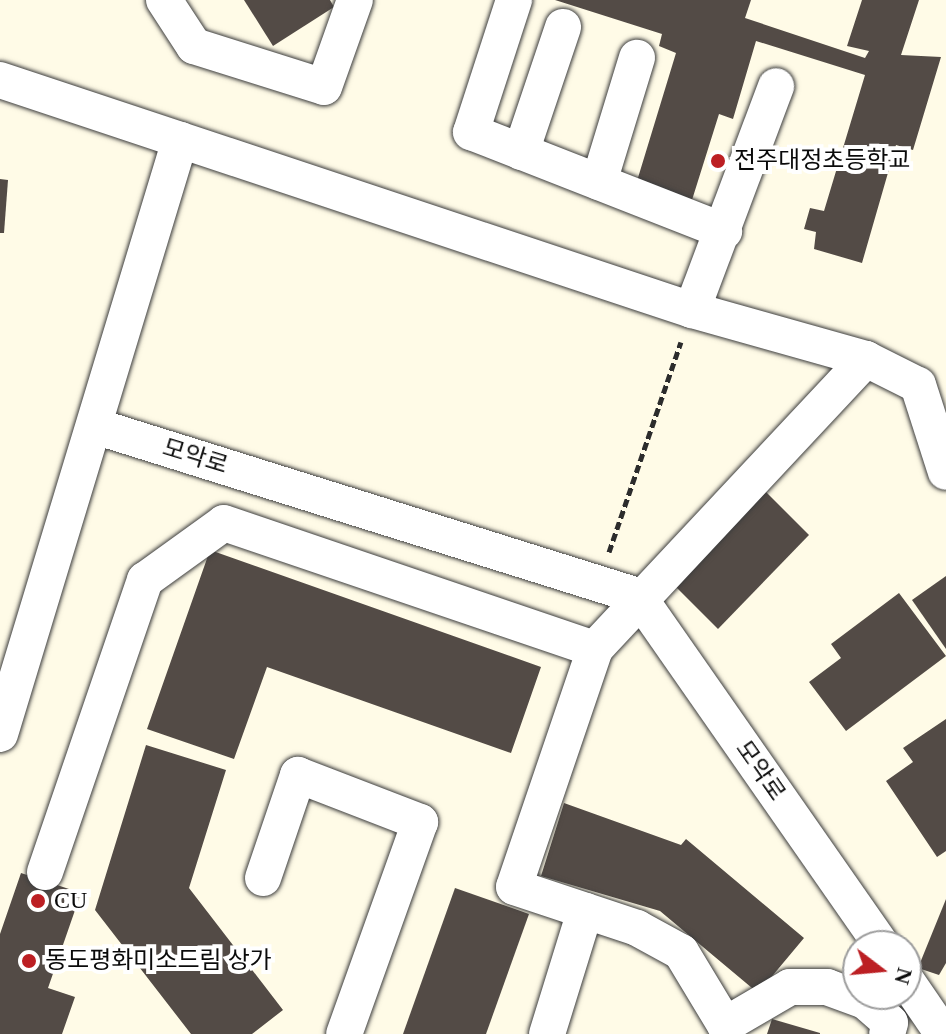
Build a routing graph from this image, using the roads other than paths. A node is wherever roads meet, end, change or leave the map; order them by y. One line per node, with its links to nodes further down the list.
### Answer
1 (164, 0): 2 (street)
2 (355, 0)
3 (514, 0): 9 (street)
4 (563, 27): 9 (street)
5 (637, 58): 10 (street)
6 (0, 80): 8 (street)
7 (776, 86): 11 (street)
8 (180, 140): 12 (street); 14 (street)
9 (521, 152): 10 (street)
10 (599, 182): 11 (street)
11 (724, 231): 12 (street)
12 (692, 310): 13 (street)
13 (866, 359): 15 (street); 16 (street)
14 (98, 427): 16 (street, 모악로); 18 (street)
15 (946, 472)
16 (638, 596): 17 (street); 23 (street, 모악로)
17 (595, 649): 20 (street); 22 (street)
18 (10, 660): 19 (street)
19 (0, 734)
20 (45, 872)
21 (263, 878): 26 (street)
22 (585, 911): 25 (street); 27 (street)
23 (871, 930)
24 (922, 1003): 29 (street)
25 (724, 1030): 28 (street)
26 (344, 1034)
27 (547, 1034)
28 (887, 1034)
29 (943, 1034)

